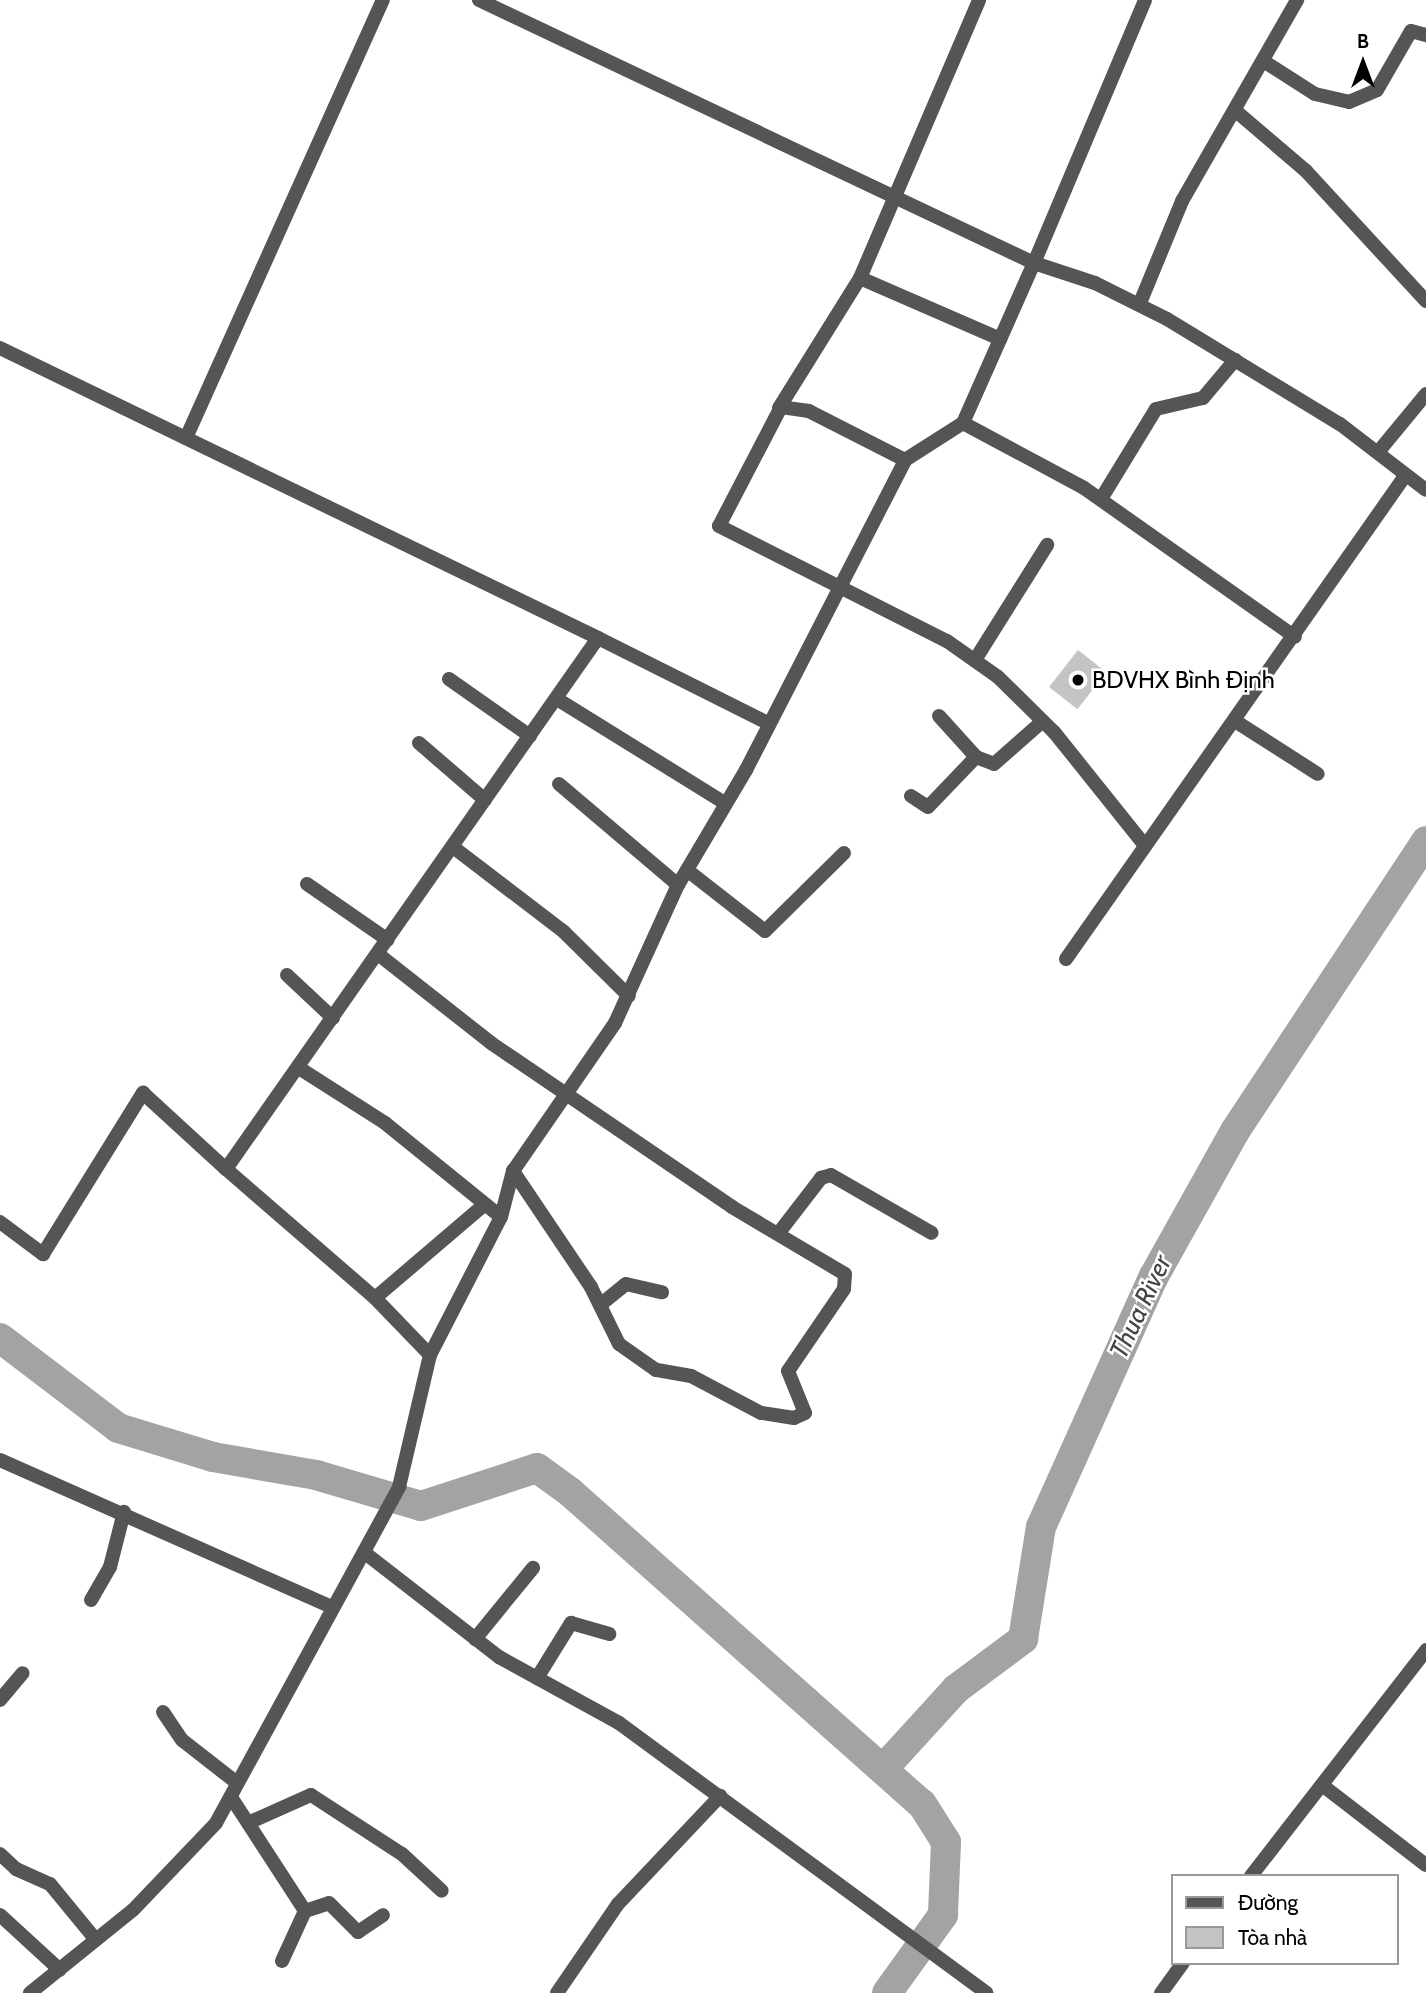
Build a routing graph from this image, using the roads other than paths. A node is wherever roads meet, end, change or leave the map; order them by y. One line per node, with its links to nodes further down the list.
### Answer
1 (383, 0): 20 (street)
2 (479, 0): 9 (street)
3 (979, 0): 9 (street)
4 (1145, 0): 10 (street)
5 (1297, 0): 7 (street)
6 (1426, 35): 7 (street)
7 (1265, 62): 8 (street)
8 (1237, 112): 12 (street); 13 (street)
9 (893, 202): 10 (street); 11 (street)
10 (1034, 263): 13 (street); 14 (street)
11 (860, 278): 14 (street); 18 (street)
12 (1426, 301)
13 (1140, 303): 16 (street)
14 (1000, 339): 19 (street)
15 (0, 348): 20 (street)
16 (1235, 360): 21 (street); 25 (street)
17 (1426, 394): 21 (street)
18 (779, 408): 22 (street); 27 (street)
19 (963, 423): 22 (street); 25 (street)
20 (187, 438): 29 (street)
21 (1379, 452): 23 (street)
22 (905, 460): 27 (street)
23 (1405, 476): 24 (street); 28 (street)
24 (1426, 490)
25 (1101, 499): 28 (street)
26 (1047, 545): 30 (street)
27 (840, 585): 30 (street); 36 (street)
28 (1295, 637): 35 (street)
29 (598, 638): 32 (street); 36 (street)
30 (975, 660): 34 (street)
31 (449, 679): 37 (street)
32 (557, 699): 37 (street); 44 (street)
33 (939, 716): 39 (street)
34 (1043, 721): 39 (street); 45 (street)
35 (1235, 721): 40 (street); 45 (street)
36 (768, 723): 44 (street)
37 (530, 736): 43 (street)
38 (419, 743): 43 (street)
39 (976, 757): 42 (street)
40 (1318, 774)
41 (559, 784): 50 (street)
42 (911, 796)
43 (485, 800): 46 (street)
44 (725, 803): 48 (street)
45 (1143, 843): 53 (street)
46 (453, 847): 51 (street); 55 (street)
47 (844, 853): 48 (street)
48 (687, 870): 50 (street)
49 (307, 884): 51 (street)
50 (678, 885): 55 (street)
51 (388, 940): 52 (street)
52 (378, 954): 56 (street); 58 (street)
53 (1066, 959)
54 (287, 975): 56 (street)
55 (629, 996): 58 (street)
56 (334, 1018): 57 (street)
57 (299, 1068): 59 (street); 61 (street)
58 (564, 1088): 60 (street); 64 (street)
59 (226, 1169): 63 (street); 67 (street)
60 (513, 1171): 62 (street); 68 (street)
61 (484, 1205): 62 (street); 67 (street)
62 (501, 1217): 69 (street)
63 (0, 1222)
64 (780, 1230): 65 (street); 68 (street)
65 (932, 1233)
66 (662, 1292): 68 (street)
67 (375, 1298): 69 (street)
68 (600, 1305)
69 (430, 1355): 72 (street)
70 (0, 1460): 71 (street)
71 (124, 1512): 74 (street); 75 (street)
72 (365, 1553): 75 (street); 77 (street)
73 (533, 1568): 77 (street)
74 (91, 1600)
75 (331, 1606): 84 (street)
76 (609, 1634): 80 (street)
77 (475, 1639): 80 (street)
78 (1426, 1650): 83 (street)
79 (23, 1673): 81 (street)
80 (537, 1678): 85 (street)
81 (0, 1700)
82 (163, 1713): 84 (street)
83 (1322, 1785): 88 (street); 89 (street)
84 (234, 1790): 86 (street); 94 (street)
85 (720, 1796): 99 (street); 100 (street)
86 (248, 1823): 90 (street); 91 (street)
87 (0, 1854): 94 (street)
88 (1426, 1865)
89 (1253, 1874)
90 (442, 1891)
91 (305, 1912): 93 (street); 95 (street)
92 (0, 1915): 97 (street)
93 (383, 1915)
94 (96, 1940): 97 (street)
95 (282, 1961)
96 (1182, 1965): 101 (street)
97 (60, 1970): 98 (street)
98 (30, 1993)
99 (557, 1993)
100 (986, 1993)
101 (1161, 1993)

